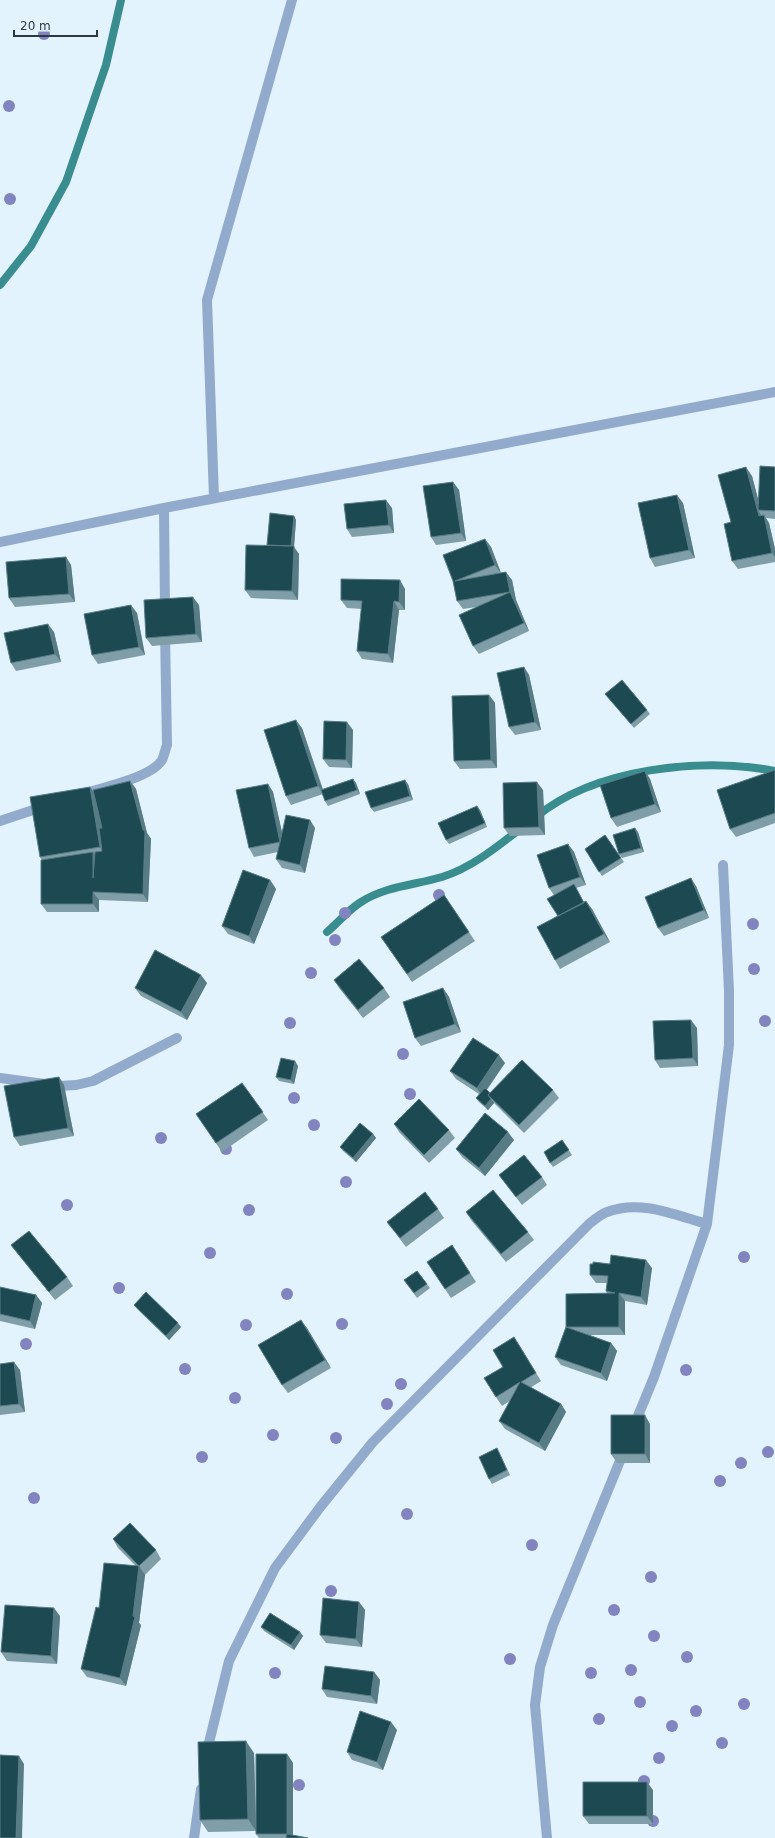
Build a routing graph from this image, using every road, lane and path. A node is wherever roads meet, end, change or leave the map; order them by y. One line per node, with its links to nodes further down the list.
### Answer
1 (292, 0): 3 (street)
2 (775, 392): 3 (street)
3 (214, 498): 4 (street)
4 (164, 508): 5 (street); 6 (street)
5 (0, 542)
6 (74, 797)
7 (53, 804): 8 (street)
8 (0, 821)
9 (723, 865): 12 (street)
10 (177, 1038): 11 (street)
11 (0, 1078)
12 (707, 1224): 13 (street); 16 (street)
13 (205, 1762)
14 (203, 1777): 15 (street)
15 (194, 1838)
16 (546, 1838)

